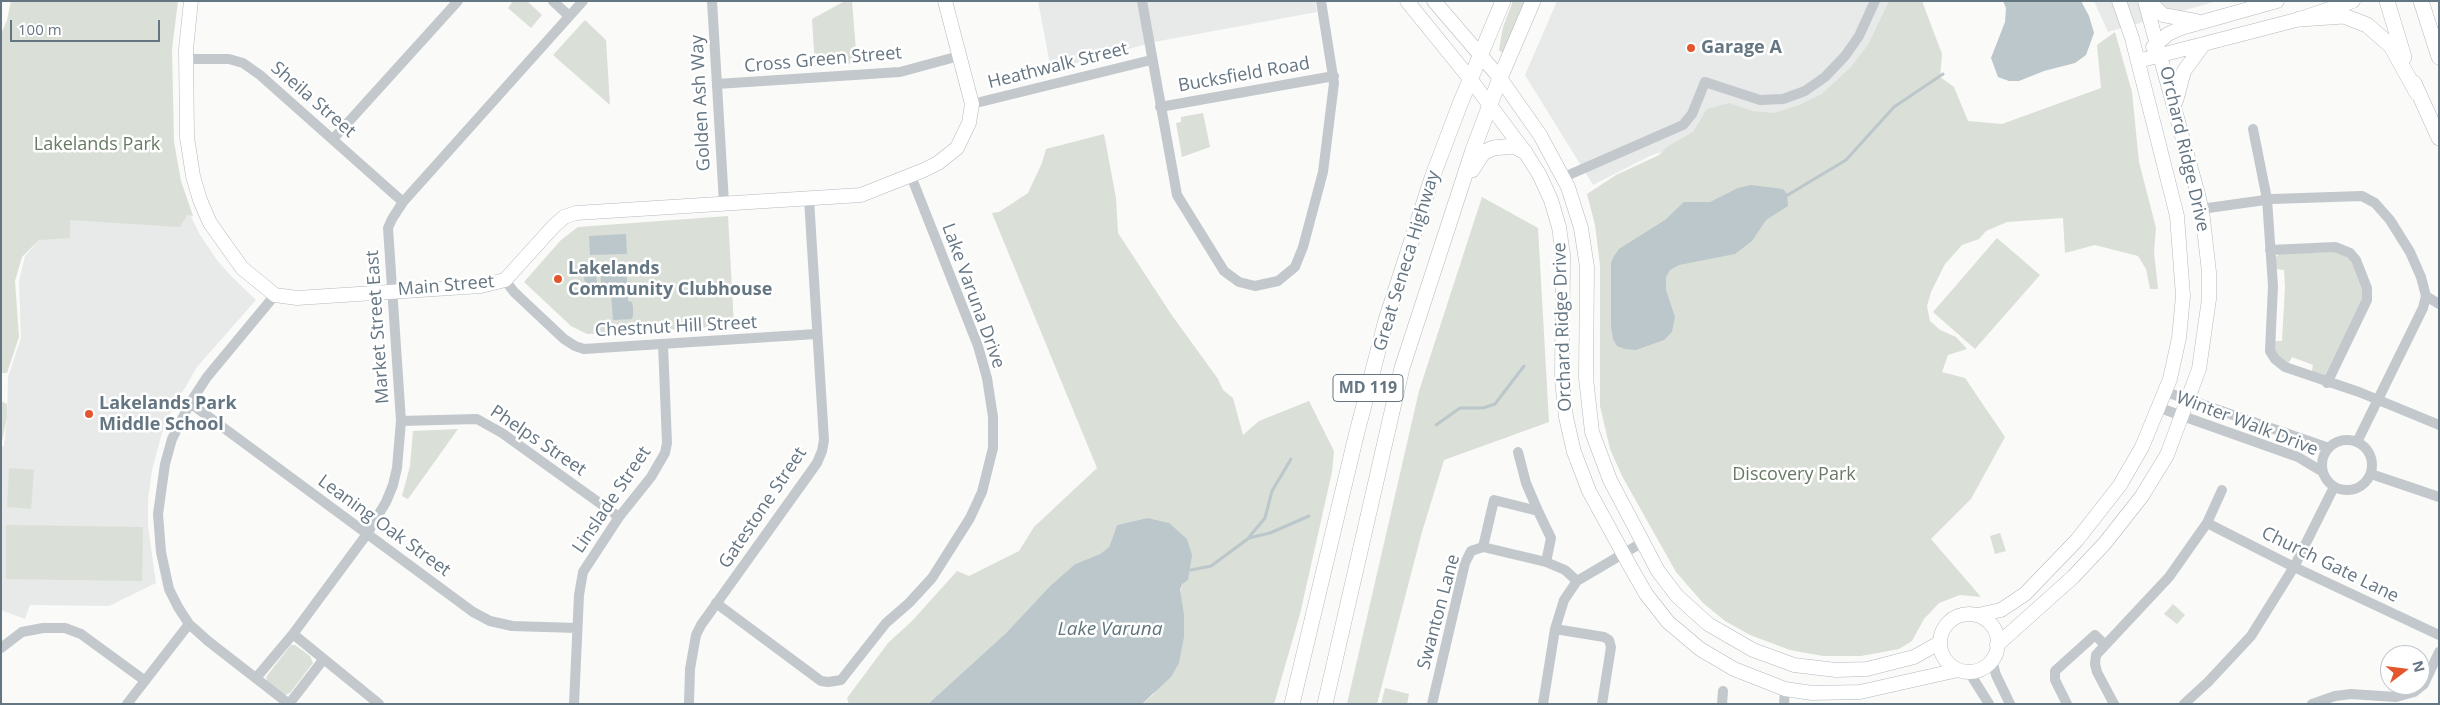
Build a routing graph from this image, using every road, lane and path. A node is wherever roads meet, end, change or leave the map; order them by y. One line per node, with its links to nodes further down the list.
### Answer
1 (192, 1): 29 (street, Main Street)
2 (458, 1): 43 (street)
3 (553, 1): 21 (street)
4 (583, 1): 21 (street, Market Street East)
5 (712, 1): 35 (street, Golden Ash Way)
6 (945, 1): 26 (street, Main Street)
7 (1142, 1): 30 (street)
8 (1320, 1): 32 (street)
9 (1407, 1): 34 (street, Orchard Ridge Drive)
10 (1434, 1): 27 (street, Orchard Ridge Drive)
11 (1503, 1): 27 (main road, Great Seneca Highway / MD 119)
12 (1534, 1): 33 (main road, Great Seneca Highway / MD 119)
13 (1875, 1): 46 (street)
14 (2119, 1): 31 (street, Orchard Ridge Drive)
15 (2145, 1): 25 (street, Orchard Ridge Drive)
16 (2149, 1): 23 (street)
17 (2277, 1): 23 (street)
18 (2353, 1): 22 (street)
19 (2386, 1): 36 (main road)
20 (2421, 1): 28 (main road)
21 (569, 16): 49 (street, Market Street East)
22 (2300, 20): 24 (street); 36 (main road)
23 (2202, 21): 25 (street)
24 (2203, 45): 25 (street); 39 (street)
25 (2159, 49): 31 (street); 39 (street, Orchard Ridge Drive)
26 (959, 56): 35 (street, Cross Green Street); 37 (street, Main Street)
27 (1481, 56): 33 (street, Orchard Ridge Drive); 34 (main road, Great Seneca Highway / MD 119)
28 (2439, 57)
29 (186, 59): 43 (street, Sheila Street); 56 (street, Main Street)
30 (1151, 60): 37 (street, Heathwalk Street); 40 (street)
31 (2138, 62): 62 (street, Orchard Ridge Drive)
32 (1334, 76): 40 (street, Bucksfield Road); 40 (street)
33 (1500, 78): 38 (main road, Great Seneca Highway / MD 119); 46 (street, Orchard Ridge Drive)
34 (1471, 80): 38 (street, Orchard Ridge Drive); 112 (main road, Great Seneca Highway / MD 119)
35 (717, 84): 50 (street, Golden Ash Way)
36 (2417, 93): 42 (main road)
37 (972, 104): 45 (street, Main Street)
38 (1490, 106): 44 (street, Orchard Ridge Drive); 52 (main road, Great Seneca Highway / MD 119)
39 (2175, 106): 51 (street, Orchard Ridge Drive)
40 (1160, 107)
41 (2253, 129): 48 (street)
42 (2439, 138)
43 (333, 139): 49 (street, Sheila Street)
44 (1525, 152): 52 (main road); 84 (street, Orchard Ridge Drive)
45 (911, 176): 47 (street, Main Street); 88 (street, Lake Varuna Drive)
46 (1564, 177): 82 (street, Orchard Ridge Drive)
47 (809, 199): 50 (street, Main Street); 59 (street, Gatestone Street)
48 (2267, 199): 51 (street); 53 (street); 57 (street)
49 (404, 202): 55 (street, Market Street East)
50 (724, 204): 54 (street, Main Street)
51 (2201, 209): 63 (street, Orchard Ridge Drive)
52 (1451, 214): 113 (main road, Great Seneca Highway / MD 119)
53 (2270, 250): 61 (street); 61 (street)
54 (504, 280): 55 (street, Main Street); 60 (street, Chestnut Hill Street)
55 (391, 291): 56 (street, Main Street); 68 (street, Market Street East)
56 (275, 295): 65 (street)
57 (2426, 296): 58 (street); 64 (street)
58 (2439, 304)
59 (816, 334): 60 (street, Chestnut Hill Street); 88 (street, Gatestone Street)
60 (663, 344): 79 (street, Linslade Street)
61 (2327, 383): 64 (street)
62 (2166, 392): 63 (street, Winter Walk Drive); 66 (street, Orchard Ridge Drive)
63 (2189, 400): 67 (street, Orchard Ridge Drive); 71 (street, Winter Walk Drive)
64 (2377, 401): 69 (street); 70 (street)
65 (190, 402): 81 (street, Leaning Oak Street); 90 (street)
66 (2160, 408): 67 (street, Winter Walk Drive); 89 (street, Orchard Ridge Drive)
67 (2183, 416): 73 (street, Winter Walk Drive); 96 (street, Orchard Ridge Drive)
68 (401, 421): 79 (street, Phelps Street); 81 (street, Market Street East)
69 (2439, 425)
70 (2357, 442): 71 (street); 74 (street)
71 (2329, 448): 73 (street)
72 (1518, 452): 78 (street)
73 (2323, 472): 75 (street)
74 (2371, 474): 75 (street); 77 (street)
75 (2334, 487): 86 (street)
76 (2222, 490): 80 (street)
77 (2439, 497)
78 (1538, 511): 83 (street); 85 (street)
79 (619, 517): 91 (street, Linslade Street)
80 (2207, 523): 86 (street, Church Gate Lane); 97 (street)
81 (366, 534): 91 (street, Leaning Oak Street); 93 (street, Market Street East)
82 (1643, 542): 84 (street); 95 (street, Orchard Ridge Drive)
83 (1483, 547): 85 (street, Swanton Lane); 114 (street, Swanton Lane)
84 (1623, 553): 87 (street); 105 (street, Orchard Ridge Drive)
85 (1546, 562): 87 (street, Swanton Lane)
86 (2294, 568): 94 (street, Church Gate Lane); 123 (street)
87 (1577, 581): 92 (street)
88 (716, 603): 111 (street, Gatestone Street)
89 (1978, 615): 95 (street); 96 (street)
90 (190, 624): 103 (street); 104 (street)
91 (577, 628): 110 (street, Linslade Street)
92 (1555, 629): 115 (street); 116 (street)
93 (293, 634): 100 (street); 103 (street, Market Street East)
94 (2439, 636)
95 (1940, 643): 102 (street)
96 (1997, 645): 101 (street)
97 (2105, 646): 121 (street); 122 (street)
98 (1, 648): 104 (street)
99 (2439, 652): 124 (street)
100 (324, 660): 108 (street); 109 (street)
101 (1992, 660): 102 (street); 120 (street)
102 (1963, 671): 105 (street, Orchard Ridge Drive); 119 (street)
103 (256, 678): 108 (street)
104 (144, 680): 107 (street)
105 (1785, 689): 118 (street)
106 (1723, 691): 117 (street)
107 (127, 704)
108 (289, 704)
109 (379, 704)
110 (574, 704)
111 (689, 704)
112 (1292, 704)
113 (1326, 704)
114 (1432, 704)
115 (1543, 704)
116 (1602, 704)
117 (1722, 704)
118 (1784, 704)
119 (1989, 704)
120 (2010, 704)
121 (2067, 704)
122 (2114, 704)
123 (2184, 704)
124 (2312, 704)

